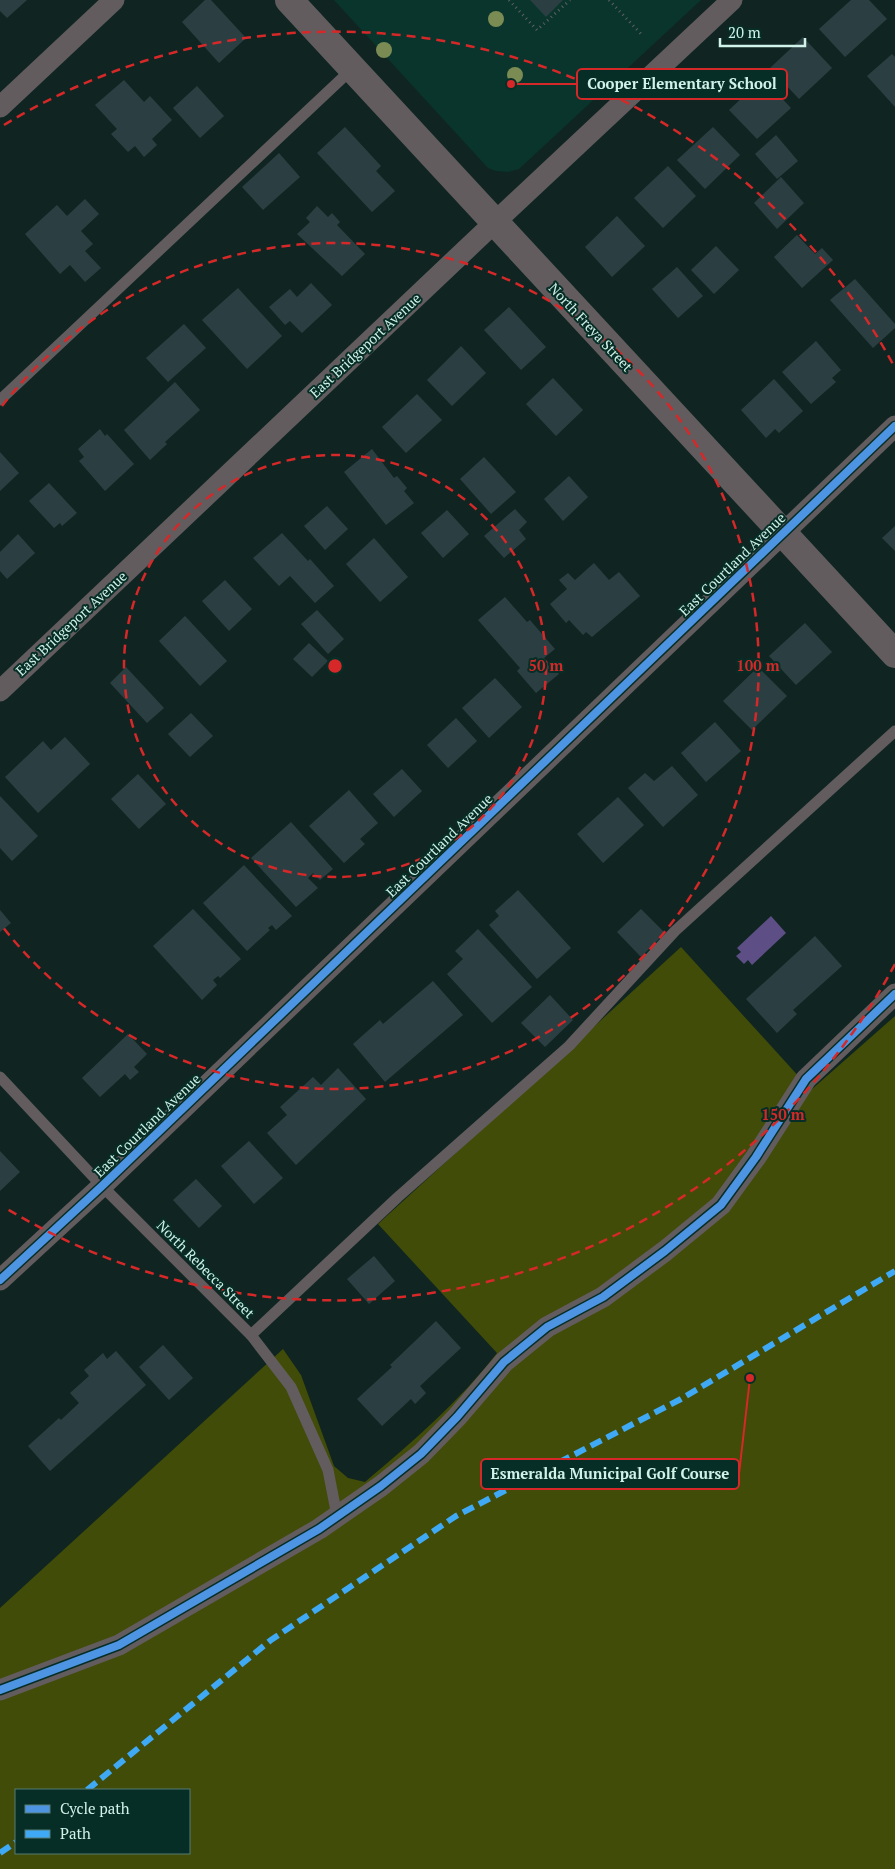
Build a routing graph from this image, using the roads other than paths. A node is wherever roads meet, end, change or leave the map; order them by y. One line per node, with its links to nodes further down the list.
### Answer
1 (114, 0): 5 (street)
2 (288, 0): 4 (street, North Freya Street)
3 (732, 0): 6 (street, East Bridgeport Avenue)
4 (352, 69): 6 (street, North Freya Street); 7 (lane)
5 (0, 107)
6 (494, 223): 9 (street, North Freya Street); 11 (street, East Bridgeport Avenue)
7 (0, 400)
8 (895, 426): 9 (street, East Courtland Avenue)
9 (783, 533): 10 (street, North Freya Street); 15 (street, East Courtland Avenue)
10 (895, 654)
11 (0, 691)
12 (895, 731): 17 (lane)
13 (895, 994): 18 (street)
14 (0, 1078): 15 (lane, North Rebecca Street)
15 (102, 1186): 16 (street, East Courtland Avenue); 17 (lane, North Rebecca Street)
16 (0, 1280)
17 (251, 1335): 18 (lane, North Rebecca Street)
18 (337, 1516): 19 (street)
19 (0, 1690)

